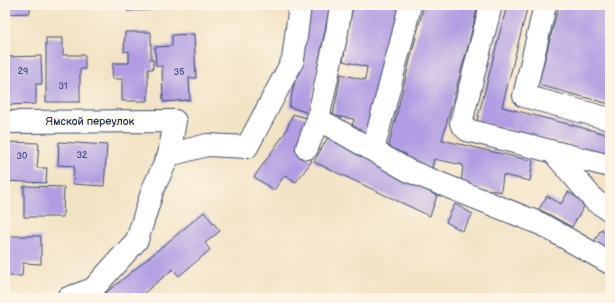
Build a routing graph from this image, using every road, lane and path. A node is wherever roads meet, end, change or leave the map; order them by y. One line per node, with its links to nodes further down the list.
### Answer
1 (300, 5): 12 (street)
2 (341, 5): 6 (street)
3 (410, 5): 10 (street)
4 (491, 5): 11 (street)
5 (545, 5): 7 (street)
6 (318, 119): 9 (street); 10 (street)
7 (610, 119)
8 (5, 122): 12 (street, Ямской переулок)
9 (307, 148)
10 (373, 150): 15 (street)
11 (553, 152): 13 (street); 14 (street)
12 (169, 155): 16 (street)
13 (610, 166)
14 (610, 210)
15 (610, 263)
16 (68, 298)

